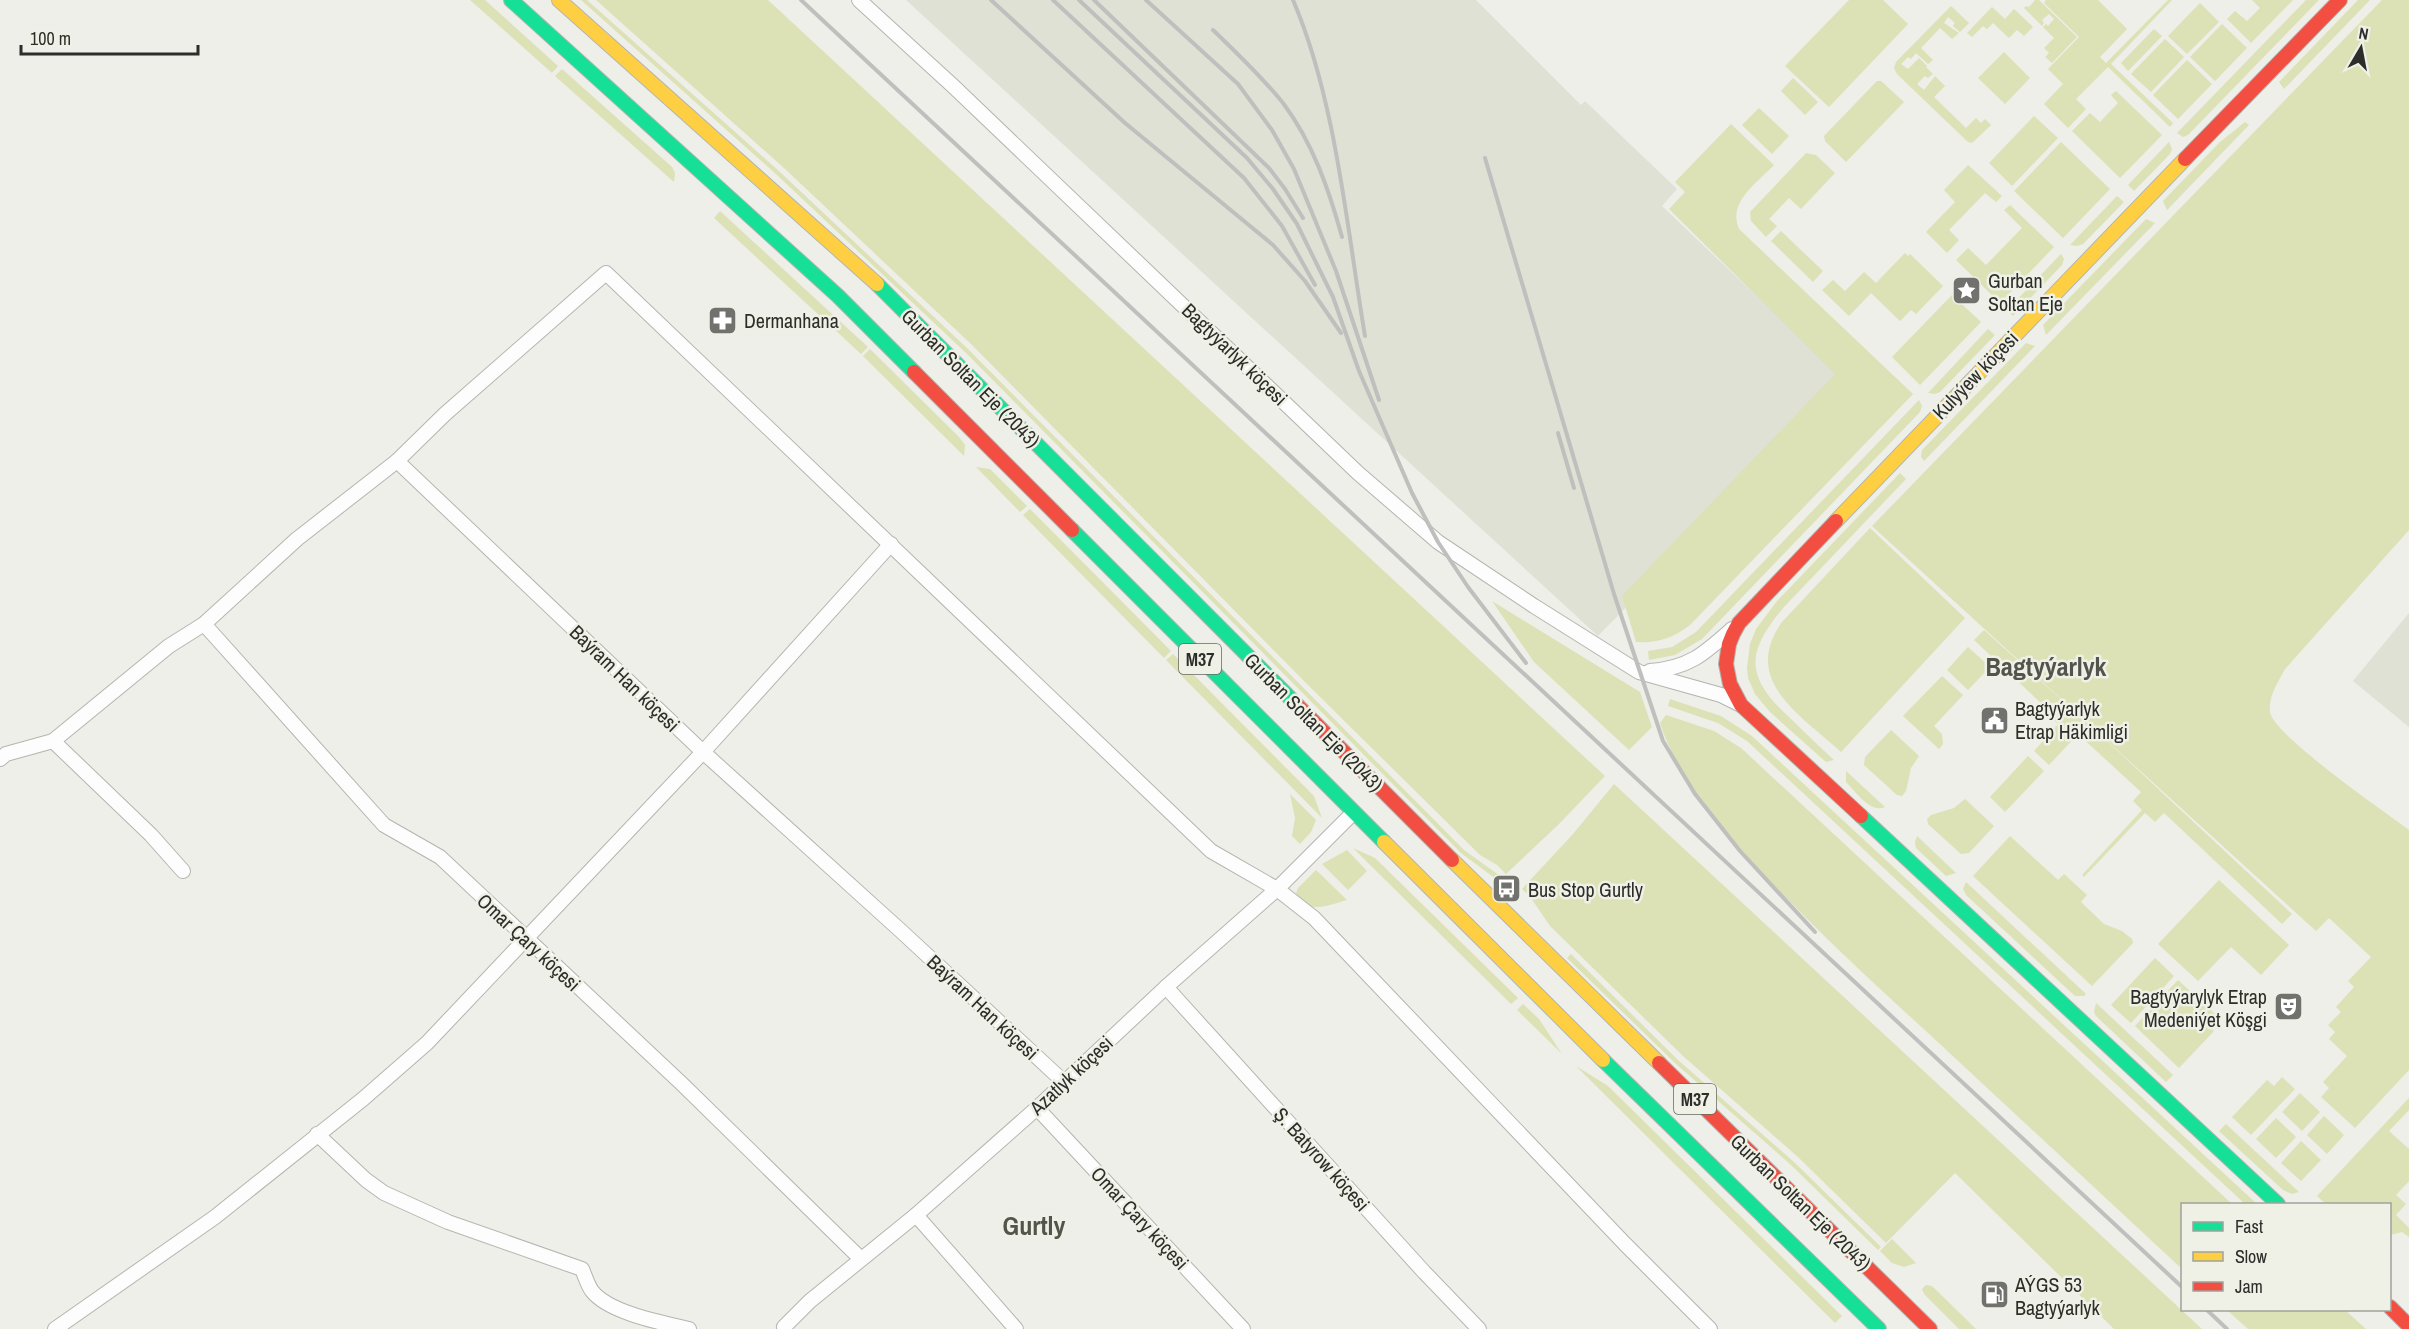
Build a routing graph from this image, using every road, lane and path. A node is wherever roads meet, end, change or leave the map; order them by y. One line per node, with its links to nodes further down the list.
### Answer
1 (511, 0): 14 (main road, Gurban Soltan Eje (2043) / M37)
2 (559, 0): 35 (main road, Gurban Soltan Eje (2043) / M37)
3 (859, 0): 9 (street, Bagtyýarlyk köçesi)
4 (2340, 0): 7 (main road, Kulyýew köçesi)
5 (397, 461): 6 (street); 8 (street); 12 (street, Baýram Han köçesi)
6 (891, 544): 12 (street); 16 (street)
7 (1739, 623): 9 (street); 10 (main road, Kulyýew köçesi)
8 (204, 624): 11 (street); 17 (street, Omar Çary köçesi)
9 (1639, 672): 10 (street, Bagtyýarlyk köçesi)
10 (1741, 705): 22 (main road)
11 (52, 741): 13 (street); 15 (street)
12 (703, 752): 17 (street); 19 (street, Baýram Han köçesi)
13 (0, 759)
14 (1353, 813): 16 (street, Azatlyk köçesi); 34 (main road, Gurban Soltan Eje (2043) / M37)
15 (183, 871)
16 (1277, 889): 18 (street, Azatlyk köçesi); 33 (street)
17 (526, 939): 21 (street); 24 (street, Omar Çary köçesi)
18 (1166, 987): 19 (street, Azatlyk köçesi); 32 (street, Ş. Batyrow köçesi)
19 (1064, 1082): 20 (street, Azatlyk köçesi)
20 (1037, 1108): 23 (street, Azatlyk köçesi); 31 (street, Omar Çary köçesi)
21 (317, 1134): 28 (street); 29 (street)
22 (2277, 1203)
23 (916, 1215): 24 (street, Azatlyk köçesi); 30 (street)
24 (860, 1258): 27 (street, Azatlyk köçesi)
25 (2391, 1308): 26 (main road)
26 (2409, 1326)
27 (782, 1328)
28 (55, 1329)
29 (689, 1329)
30 (1016, 1329)
31 (1243, 1329)
32 (1479, 1329)
33 (1710, 1329)
34 (1879, 1329)
35 (1930, 1329)

